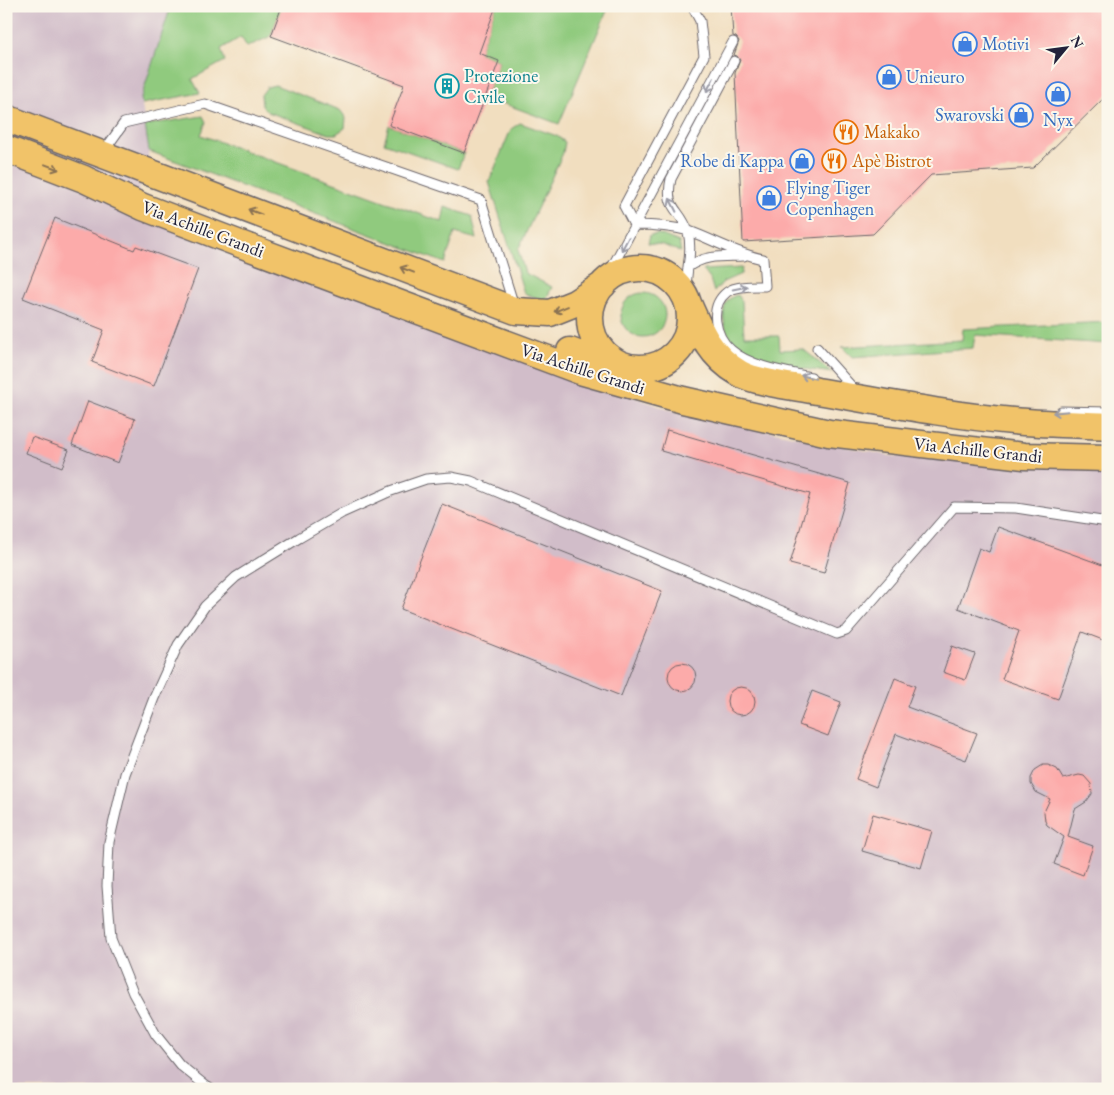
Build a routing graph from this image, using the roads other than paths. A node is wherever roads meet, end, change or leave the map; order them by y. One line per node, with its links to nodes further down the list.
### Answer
1 (692, 6): 8 (lane)
2 (733, 42): 8 (lane, one-way to 8)
3 (734, 61): 9 (lane, one-way to 3)
4 (6, 118): 6 (main road, Via Achille Grandi)
5 (6, 149): 7 (main road, Via Achille Grandi, one-way to 7)
6 (102, 154): 14 (main road, Via Achille Grandi, one-way to 6); 14 (lane)
7 (84, 179): 16 (main road, Via Achille Grandi); 25 (main road, Via Achille Grandi)
8 (634, 225): 9 (lane); 12 (lane, one-way to 12)
9 (688, 231): 10 (lane); 11 (lane)
10 (747, 256): 11 (lane); 17 (lane, one-way to 10)
11 (688, 267): 13 (lane)
12 (603, 284): 13 (main road); 14 (main road, Via Achille Grandi, one-way to 14); 16 (main road)
13 (686, 298): 16 (main road); 21 (main road, Via Achille Grandi)
14 (516, 312)
15 (817, 348): 18 (lane)
16 (617, 362): 24 (main road, Via Achille Grandi)
17 (816, 378)
18 (834, 383)
19 (946, 403): 21 (lane)
20 (1108, 412): 22 (lane, one-way to 22)
21 (973, 416): 22 (main road, Via Achille Grandi)
22 (1014, 421): 23 (main road, Via Achille Grandi)
23 (1108, 426)
24 (1108, 448)
25 (1108, 458)
26 (1108, 522): 27 (lane)
27 (211, 1089)

